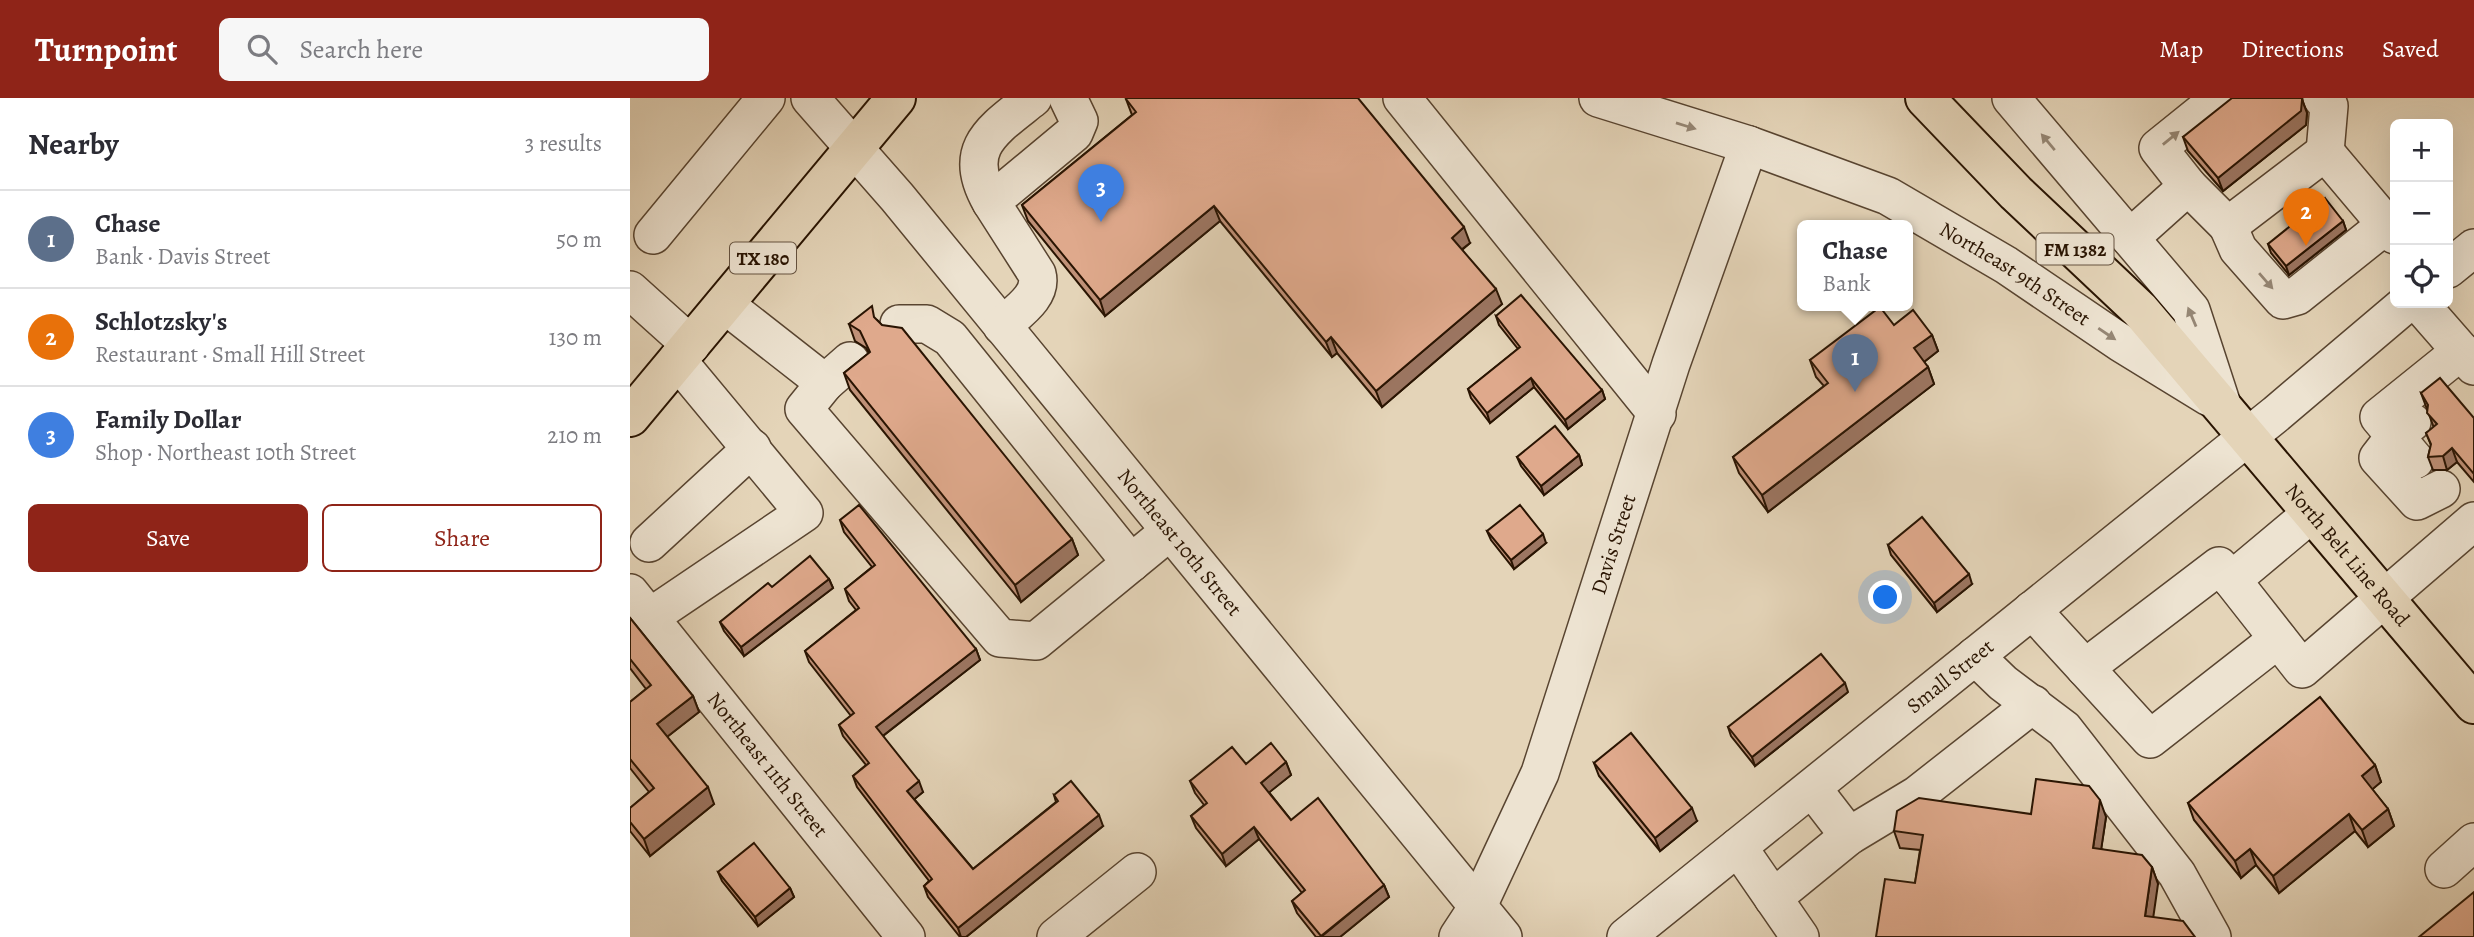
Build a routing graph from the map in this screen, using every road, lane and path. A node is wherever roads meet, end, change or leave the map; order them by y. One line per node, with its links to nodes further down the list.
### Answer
1 (766, 98): 20 (street)
2 (810, 98): 13 (street, Northeast 10th Street)
3 (896, 98): 13 (main road, TX 180)
4 (1033, 98): 16 (street)
5 (1068, 98): 16 (street)
6 (1402, 98): 32 (street)
7 (1598, 98): 12 (street, Northeast 9th Street, one-way to 12)
8 (1925, 98): 31 (main road, North Belt Line Road / FM 1382)
9 (2011, 98): 21 (street, North Belt Line Road / FM 1382, one-way to 9)
10 (2220, 98): 15 (street, one-way to 10)
11 (2322, 98): 14 (street)
12 (1749, 145): 31 (street, Northeast 9th Street, one-way to 31); 32 (street, Davis Street)
13 (854, 148): 25 (main road, TX 180); 29 (street, Northeast 10th Street)
14 (2325, 152): 17 (street); 18 (street)
15 (2189, 186): 17 (street); 21 (street)
16 (991, 202): 29 (street)
17 (2228, 226): 19 (street, one-way to 19)
18 (2390, 229)
19 (2390, 231)
20 (653, 235)
21 (2130, 238): 31 (street, North Belt Line Road / FM 1382, one-way to 21)
22 (2474, 248): 23 (street)
23 (2453, 265)
24 (630, 290): 30 (street)
25 (724, 304): 30 (main road, TX 180); 41 (street)
26 (2401, 308): 35 (street, Small Street)
27 (2420, 308): 33 (street)
28 (899, 324): 41 (street)
29 (1002, 326): 39 (street, Northeast 10th Street)
30 (684, 353): 34 (main road, TX 180); 36 (street)
31 (2222, 405): 35 (main road, North Belt Line Road)
32 (1657, 414): 58 (street, Davis Street)
33 (2437, 417): 38 (street)
34 (630, 418)
35 (2262, 426): 37 (main road, North Belt Line Road); 45 (street, Small Street)
36 (752, 448): 40 (street); 44 (street)
37 (2312, 513): 42 (street); 43 (main road, North Belt Line Road)
38 (2472, 523): 43 (street)
39 (1170, 531): 41 (street); 58 (street, Northeast 10th Street)
40 (649, 542)
41 (1131, 563)
42 (2232, 580): 46 (street); 48 (street)
43 (2385, 599): 46 (street); 49 (main road, North Belt Line Road)
44 (640, 605): 59 (street, Northeast 11th Street)
45 (2032, 610): 47 (street, Small Street); 48 (street)
46 (2278, 639): 48 (street)
47 (1975, 656): 50 (street); 51 (street, Small Street)
48 (2085, 668)
49 (2469, 689)
50 (2033, 704): 52 (street); 64 (street)
51 (1812, 788): 52 (street); 54 (street, Small Street)
52 (1849, 836): 57 (street)
53 (2474, 842): 55 (street)
54 (1738, 847): 57 (street); 62 (street, Small Street)
55 (2444, 869)
56 (1138, 872): 60 (street)
57 (1773, 898): 63 (street)
58 (1468, 922): 61 (street, Northeast 10th Street)
59 (906, 937)
60 (1056, 937)
61 (1503, 937)
62 (1626, 937)
63 (1800, 937)
64 (2212, 937)

